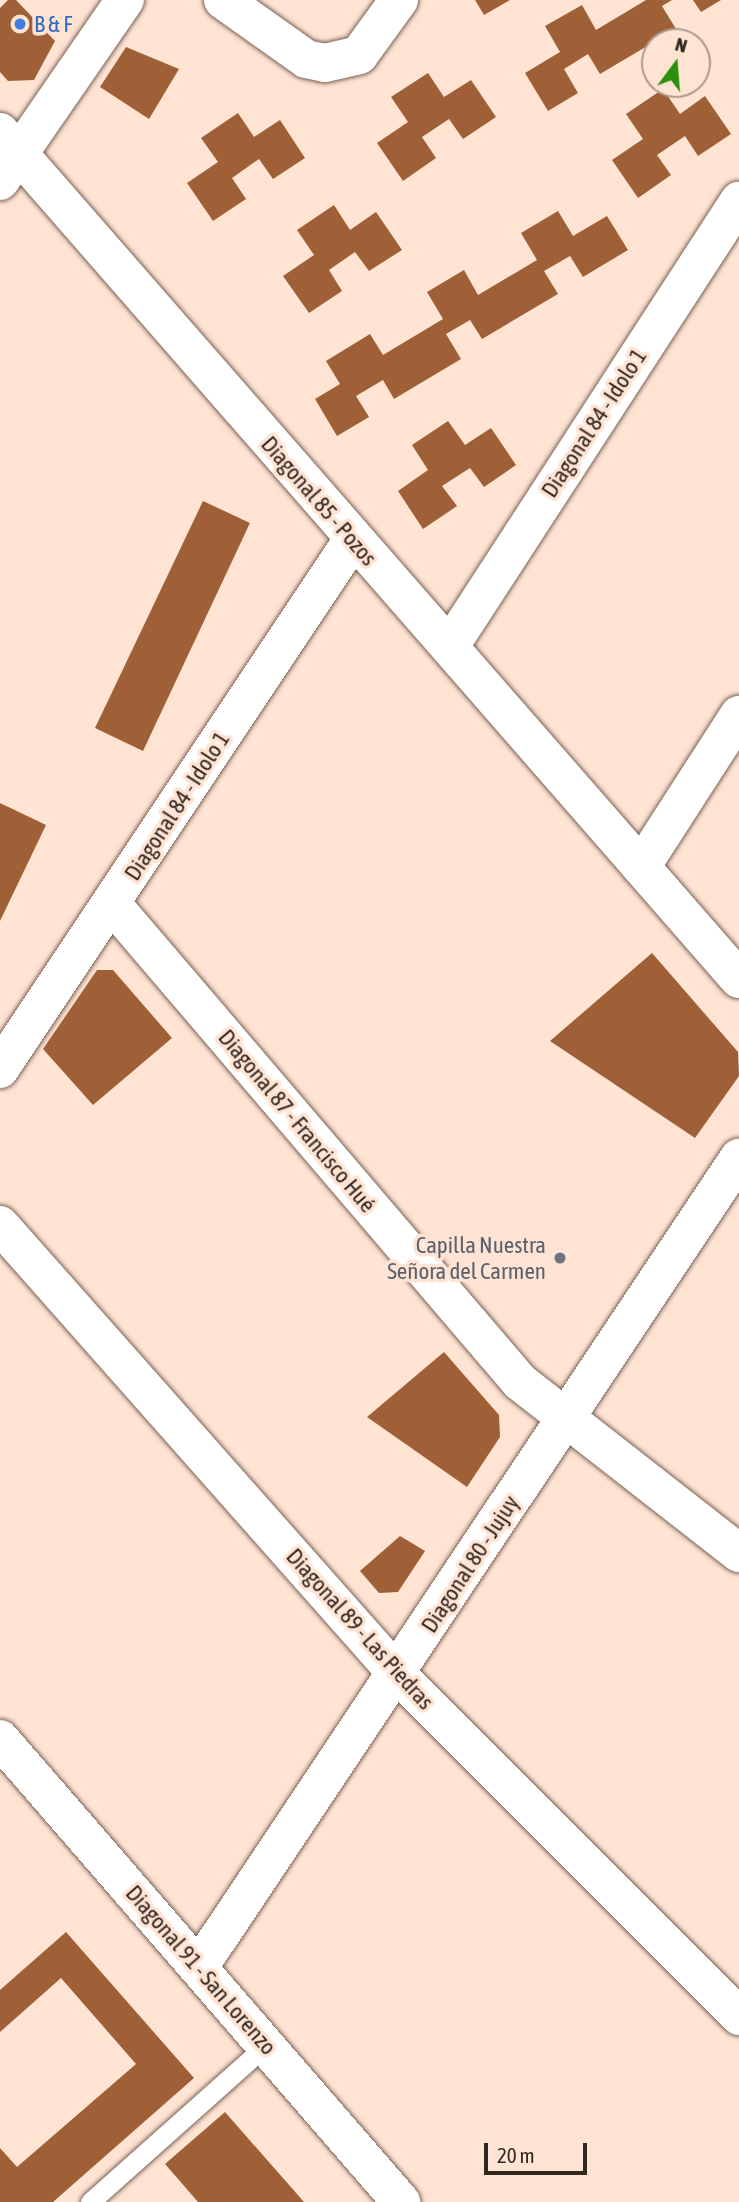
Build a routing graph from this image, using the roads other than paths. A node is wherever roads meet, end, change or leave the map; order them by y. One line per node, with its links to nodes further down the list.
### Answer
1 (125, 0): 4 (street)
2 (223, 0): 3 (street)
3 (399, 0)
4 (6, 156): 6 (street, Diagonal 85 - Pozos)
5 (739, 201): 7 (street, Diagonal 84 - Idolo 1)
6 (352, 541): 7 (street, Diagonal 85 - Pozos); 10 (street, Diagonal 84 - Idolo 1)
7 (450, 646): 9 (street, Diagonal 85 - Pozos)
8 (739, 715): 9 (street)
9 (641, 867): 11 (street, Diagonal 85 - Pozos)
10 (112, 904): 12 (street, Diagonal 84 - Idolo 1); 15 (street, Diagonal 87 - Francisco Hué)
11 (739, 979)
12 (0, 1069)
13 (739, 1158): 15 (street, Diagonal 80 - Jujuy)
14 (0, 1225): 17 (street, Diagonal 89 - Las Piedras)
15 (563, 1419): 16 (street, Diagonal 87 - Francisco Hué); 17 (street, Diagonal 80 - Jujuy)
16 (739, 1553)
17 (399, 1675): 19 (street, Diagonal 80 - Jujuy); 20 (street, Diagonal 89 - Las Piedras)
18 (0, 1739): 19 (street, Diagonal 91 - San Lorenzo)
19 (199, 1967): 21 (street, Diagonal 91 - San Lorenzo)
20 (739, 2016)
21 (265, 2046): 22 (lane); 23 (street, Diagonal 91 - San Lorenzo)
22 (90, 2202)
23 (401, 2202)

